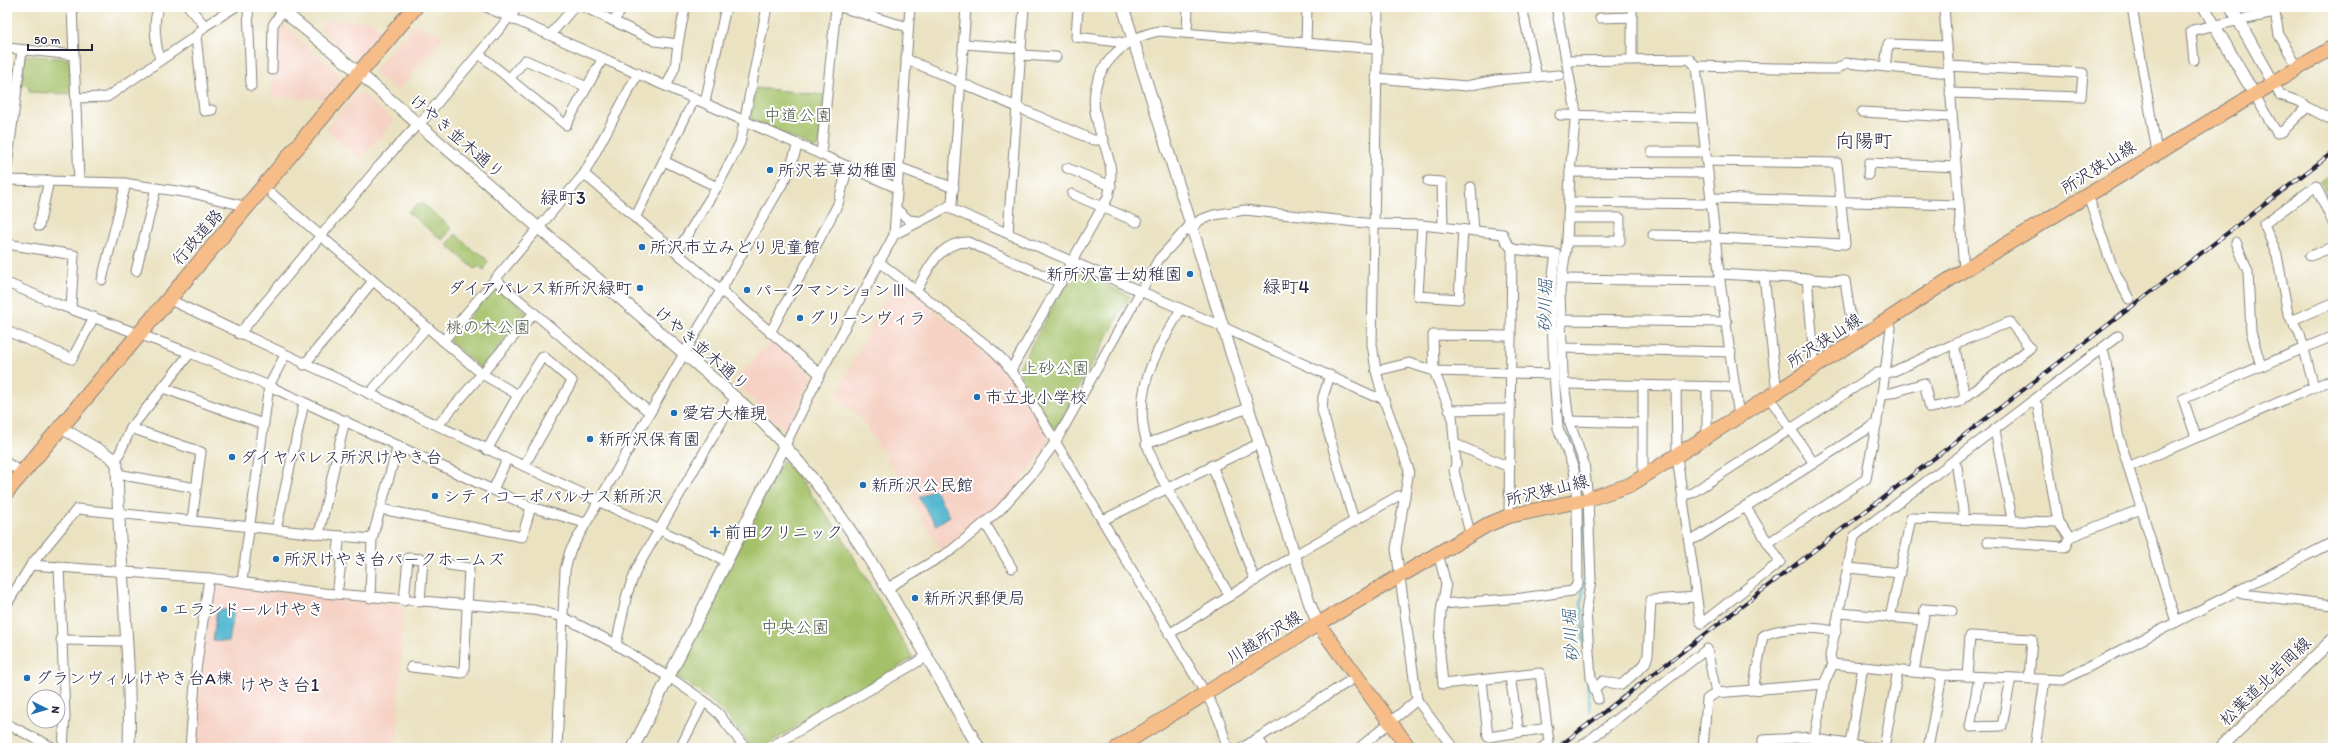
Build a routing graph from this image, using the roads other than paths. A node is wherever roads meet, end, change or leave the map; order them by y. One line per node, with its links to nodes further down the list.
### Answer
1 (72, 7): 56 (street)
2 (159, 7): 60 (street)
3 (189, 7): 39 (street)
4 (235, 7): 39 (street)
5 (248, 7): 78 (street)
6 (415, 7): 69 (highway, 行政道路)
7 (486, 7): 34 (street)
8 (518, 7): 34 (street)
9 (574, 7): 43 (street)
10 (584, 7): 37 (street)
11 (624, 7): 37 (street)
12 (684, 7): 47 (street)
13 (726, 7): 84 (street)
14 (767, 7): 93 (street)
15 (836, 7): 100 (street)
16 (840, 7): 41 (street)
17 (910, 7): 41 (street)
18 (966, 7): 48 (street)
19 (1024, 7): 54 (street)
20 (1078, 7): 45 (street)
21 (1123, 7): 45 (street)
22 (1188, 7): 42 (street)
23 (1307, 7): 46 (street)
24 (1378, 7): 52 (street)
25 (1522, 7): 72 (street)
26 (1556, 7): 63 (street)
27 (1632, 7): 35 (street)
28 (1944, 7): 49 (street)
29 (2132, 7): 99 (street)
30 (2204, 7): 40 (street)
31 (2230, 7): 38 (street)
32 (280, 9): 67 (street); 69 (street, けやき並木通り)
33 (2272, 10): 38 (street); 66 (street)
34 (509, 17): 43 (street); 55 (street)
35 (1632, 17): 36 (street); 61 (street)
36 (1600, 18)
37 (613, 21): 47 (street)
38 (2238, 21): 40 (street); 76 (street)
39 (205, 26): 44 (street)
40 (2215, 26): 62 (street); 81 (street)
41 (908, 27): 59 (street)
42 (1187, 33): 45 (street); 46 (street)
43 (550, 35): 58 (street)
44 (196, 36): 60 (street); 87 (street)
45 (1130, 41): 96 (street); 140 (street)
46 (1306, 43): 52 (street)
47 (678, 44): 77 (street)
48 (964, 44): 54 (street); 75 (street)
49 (1947, 46): 65 (street); 68 (street)
50 (7, 48): 53 (street)
51 (2333, 48): 66 (main road, 所沢狭山線)
52 (1377, 49): 73 (street)
53 (22, 50): 56 (street); 103 (street)
54 (1020, 51): 57 (street); 85 (street)
55 (479, 54): 74 (street); 95 (street)
56 (74, 55): 82 (street)
57 (1056, 57)
58 (603, 58): 70 (street); 79 (street)
59 (906, 59): 75 (street); 105 (street)
60 (160, 60): 82 (street)
61 (1632, 60): 63 (street); 64 (street)
62 (2194, 60)
63 (1566, 61): 90 (street)
64 (1696, 66): 65 (street); 92 (street)
65 (1885, 67): 68 (street)
66 (2298, 68): 76 (main road, 所沢狭山線)
67 (272, 70)
68 (1949, 70): 80 (street); 80 (street)
69 (359, 73): 95 (street, けやき並木通り); 130 (highway, 行政道路)
70 (638, 73): 77 (street); 110 (street)
71 (1559, 75): 72 (street)
72 (1537, 77): 73 (street)
73 (1376, 78): 139 (street)
74 (509, 79): 79 (street); 79 (street)
75 (961, 82): 85 (street); 122 (street)
76 (2273, 82): 81 (main road, 所沢狭山線); 86 (street)
77 (667, 85): 83 (street)
78 (251, 86)
79 (587, 86)
80 (1950, 93): 91 (street)
81 (2254, 94): 86 (street); 99 (main road, 所沢狭山線)
82 (76, 98): 114 (street)
83 (695, 98): 84 (street); 102 (street)
84 (705, 102): 93 (street)
85 (1016, 107): 96 (street); 147 (street)
86 (2306, 107): 94 (street)
87 (212, 110)
88 (1862, 112): 91 (street)
89 (1560, 115): 90 (street)
90 (1576, 116): 92 (street); 108 (street)
91 (1952, 117): 106 (street)
92 (1701, 118): 101 (street)
93 (746, 121): 97 (street); 118 (street)
94 (2333, 121)
95 (418, 126): 144 (street, けやき並木通り); 150 (street)
96 (1104, 140): 117 (street)
97 (798, 144): 100 (street); 175 (street)
98 (1652, 152): 101 (street)
99 (2157, 152): 125 (main road, 所沢狭山線)
100 (821, 154): 104 (street)
101 (1706, 157): 109 (street); 128 (street)
102 (664, 161): 118 (street); 134 (street)
103 (7, 166)
104 (848, 166): 121 (street); 191 (street)
105 (898, 167): 121 (street); 122 (street)
106 (1956, 167): 111 (street); 129 (street)
107 (1067, 168): 117 (street)
108 (1570, 172): 109 (street); 127 (street)
109 (1708, 173): 126 (street)
110 (582, 174): 134 (street); 144 (street)
111 (1868, 175)
112 (7, 180): 113 (street)
113 (49, 180): 114 (street); 142 (street)
114 (79, 181): 116 (street)
115 (1428, 181): 143 (street)
116 (126, 183): 120 (street); 168 (street)
117 (1110, 186): 132 (street)
118 (716, 187): 157 (street)
119 (1471, 187): 146 (street)
120 (156, 188): 130 (street); 164 (street)
121 (897, 188): 133 (street)
122 (954, 188): 131 (street)
123 (272, 194): 150 (street)
124 (1072, 194): 132 (street)
125 (2088, 195): 163 (main road, 所沢狭山線); 178 (street)
126 (1711, 201): 127 (street); 128 (street); 151 (street)
127 (1570, 202): 135 (street)
128 (1841, 202): 129 (street); 151 (street)
129 (1959, 205): 163 (street)
130 (248, 206): 177 (highway, 行政道路)
131 (949, 208): 136 (street); 147 (street)
132 (1103, 208): 137 (street); 160 (street)
133 (897, 210): 136 (street); 148 (street)
134 (635, 218): 157 (street)
135 (1569, 218): 152 (street); 152 (street)
136 (918, 221): 148 (street)
137 (1137, 222)
138 (2333, 223): 187 (street)
139 (1374, 224): 140 (street); 141 (street); 211 (street)
140 (1193, 225): 176 (street); 189 (street)
141 (1422, 225): 143 (street); 145 (street)
142 (39, 226)
143 (1443, 227): 145 (street)
144 (539, 230): 169 (street); 205 (street, けやき並木通り)
145 (1463, 230): 146 (street)
146 (1474, 231): 156 (street)
147 (1008, 233): 160 (street)
148 (894, 235): 159 (street)
149 (1653, 235): 151 (street)
150 (321, 236): 171 (street); 193 (street)
151 (1715, 237): 166 (street)
152 (1567, 241): 162 (street)
153 (2236, 242): 208 (street)
154 (7, 244): 180 (street)
155 (2333, 246): 158 (street)
156 (1512, 248): 161 (street); 194 (street)
157 (676, 253): 175 (street)
158 (2310, 256)
159 (878, 261): 174 (street); 216 (street)
160 (1073, 262): 173 (street); 176 (street)
161 (1554, 265): 162 (street); 217 (street)
162 (1564, 266): 170 (street)
163 (1964, 270): 184 (main road, 所沢狭山線)
164 (136, 271)
165 (1764, 276): 166 (street); 167 (street); 231 (street)
166 (1720, 278): 170 (street); 186 (street)
167 (1807, 278): 197 (street); 209 (street)
168 (102, 280)
169 (496, 280): 182 (street); 198 (street)
170 (1562, 280): 185 (street)
171 (373, 281): 188 (street); 207 (street)
172 (7, 283): 180 (street)
173 (1061, 283): 174 (street); 210 (street)
174 (917, 290): 210 (street)
175 (722, 291): 191 (street); 205 (street)
176 (1140, 291): 181 (street); 254 (street)
177 (168, 299): 192 (highway, 行政道路); 193 (street)
178 (2129, 299)
179 (2333, 303): 187 (street)
180 (71, 308): 183 (street)
181 (1181, 309): 189 (street); 256 (street)
182 (533, 314): 215 (street); 240 (street)
183 (94, 317): 190 (street); 192 (street)
184 (1889, 319): 197 (main road, 所沢狭山線); 213 (street)
185 (1561, 320): 186 (street); 200 (street)
186 (1727, 322): 203 (street)
187 (2293, 322): 202 (street)
188 (427, 327): 198 (street); 228 (street)
189 (1223, 327): 218 (street); 237 (street)
190 (7, 331)
191 (770, 333): 216 (street)
192 (139, 334): 204 (street); 248 (highway, 行政道路)
193 (239, 334): 206 (street)
194 (1511, 336): 212 (street); 214 (street)
195 (2118, 336): 201 (street)
196 (2333, 336): 202 (street)
197 (1857, 340): 209 (main road, 所沢狭山線)
198 (443, 341): 215 (street)
199 (1954, 344): 213 (street); 233 (street); 233 (street)
200 (1562, 348): 203 (street); 220 (street)
201 (2102, 348): 235 (street); 270 (street)
202 (2304, 349): 208 (street); 226 (street)
203 (1731, 352): 225 (street)
204 (190, 353): 222 (street); 227 (street)
205 (683, 354): 234 (street, けやき並木通り); 240 (street)
206 (285, 355): 207 (street); 222 (street)
207 (304, 365): 228 (street)
208 (2261, 366): 253 (street)
209 (1815, 368): 231 (main road, 所沢狭山線)
210 (1011, 370): 254 (street)
211 (1376, 371): 212 (street); 232 (street)
212 (1434, 371): 214 (street); 239 (street)
213 (1884, 372): 229 (street); 250 (street)
214 (1511, 373): 217 (street); 238 (street)
215 (482, 374): 230 (street); 247 (street)
216 (820, 374): 259 (street)
217 (1554, 374): 281 (street)
218 (1330, 375): 232 (street); 292 (street)
219 (2333, 379): 226 (street)
220 (1564, 384): 223 (street); 243 (street)
221 (1676, 385): 223 (street); 224 (street); 261 (street)
222 (270, 386): 236 (street); 245 (street)
223 (1643, 386): 244 (street)
224 (1707, 386): 225 (street); 252 (street)
225 (1735, 387): 241 (street)
226 (2314, 387): 253 (street)
227 (163, 388): 245 (street); 249 (street)
228 (369, 394): 247 (street)
229 (1882, 394): 233 (street); 246 (street)
230 (518, 395): 260 (street); 268 (street)
231 (1773, 395): 241 (main road, 所沢狭山線); 250 (street)
232 (1383, 397): 279 (street)
233 (1965, 397)
234 (735, 399): 259 (street, けやき並木通り); 297 (street)
235 (2034, 400): 251 (street); 294 (street)
236 (304, 403): 242 (street); 298 (street)
237 (1249, 408): 255 (street); 256 (street)
238 (1510, 409): 239 (street); 269 (street)
239 (1449, 410): 257 (street)
240 (649, 412): 280 (street)
241 (1739, 416): 252 (main road, 所沢狭山線)
242 (345, 420): 258 (street); 300 (street)
243 (1569, 421): 244 (street); 281 (street)
244 (1642, 422): 273 (street)
245 (263, 424): 296 (street)
246 (1877, 424): 265 (street); 307 (street)
247 (438, 425): 260 (street)
248 (60, 427): 263 (street); 271 (highway, 行政道路)
249 (131, 428): 263 (street); 274 (street)
250 (1791, 429): 265 (street); 278 (street)
251 (1995, 430): 264 (street); 289 (street)
252 (1706, 438): 261 (main road, 所沢狭山線)
253 (2196, 438): 270 (street)
254 (1056, 441): 290 (street); 293 (street)
255 (1260, 443): 267 (street); 309 (street)
256 (1146, 444): 275 (street)
257 (1456, 444): 269 (street); 299 (street)
258 (398, 445): 277 (street); 285 (street)
259 (785, 445): 310 (street); 323 (street, けやき並木通り)
260 (487, 450): 262 (street)
261 (1677, 457): 273 (main road, 所沢狭山線); 278 (street)
262 (507, 459): 268 (street); 277 (street)
263 (116, 461): 272 (street)
264 (1953, 461): 288 (street); 315 (street)
265 (1813, 462): 283 (street)
266 (7, 463): 271 (street)
267 (1212, 465): 275 (street); 321 (street)
268 (524, 466): 280 (street)
269 (1509, 467): 287 (street)
270 (2128, 467): 284 (street)
271 (23, 473): 276 (highway, 行政道路)
272 (117, 474): 274 (street); 286 (street)
273 (1643, 477): 281 (main road, 所沢狭山線)
274 (196, 488): 291 (street)
275 (1168, 489): 290 (street); 325 (street)
276 (7, 490)
277 (493, 490): 282 (street)
278 (1684, 495): 304 (street)
279 (1406, 497): 292 (street); 318 (street)
280 (597, 500): 295 (street); 297 (street)
281 (1583, 500): 287 (main road, 所沢狭山線); 333 (street); 365 (street)
282 (530, 506): 285 (street); 295 (street)
283 (1745, 506): 304 (street); 307 (street)
284 (2141, 508): 302 (street); 340 (street)
285 (381, 509): 303 (street)
286 (119, 514): 291 (street); 311 (street); 316 (street)
287 (1509, 516): 299 (main road, 所沢狭山線)
288 (1964, 518): 289 (street); 317 (street)
289 (2012, 519): 294 (street)
290 (1103, 520): 343 (street)
291 (192, 521): 296 (street)
292 (1354, 521): 309 (street)
293 (985, 522): 314 (street); 323 (street)
294 (2058, 522): 302 (street)
295 (585, 523): 337 (street)
296 (249, 527): 298 (street); 320 (street)
297 (659, 529): 310 (street); 347 (street)
298 (276, 530): 300 (street)
299 (1470, 533): 308 (main road, 所沢狭山線)
300 (319, 534): 301 (street)
301 (340, 536): 303 (street); 322 (street)
302 (2070, 537): 305 (street)
303 (372, 539): 327 (street)
304 (1690, 540): 326 (street)
305 (1988, 542)
306 (2333, 542): 324 (street)
307 (1768, 543): 326 (street)
308 (1438, 552): 318 (main road, 所沢狭山線); 333 (street)
309 (1295, 555): 321 (street); 341 (street)
310 (726, 561): 357 (street)
311 (31, 565): 313 (street); 328 (street)
312 (449, 565): 332 (street)
313 (58, 566): 316 (street); 345 (street)
314 (1012, 568)
315 (1848, 568): 317 (street); 336 (street)
316 (121, 571): 319 (street); 346 (street)
317 (1900, 573): 338 (street)
318 (1400, 575): 341 (main road, 所沢狭山線); 370 (street)
319 (210, 578): 320 (street); 382 (street)
320 (242, 581): 327 (street)
321 (1255, 581): 325 (street)
322 (338, 587)
323 (886, 589): 348 (street, けやき並木通り)
324 (2236, 592): 334 (street); 340 (street)
325 (1230, 596): 343 (street)
326 (1696, 597): 365 (street)
327 (370, 598): 329 (street)
328 (7, 601): 331 (street)
329 (404, 601): 330 (street); 330 (street)
330 (420, 602): 332 (street)
331 (7, 604)
332 (467, 604): 337 (street); 351 (street)
333 (1442, 604): 363 (street)
334 (2333, 605)
335 (1952, 612): 339 (street)
336 (1840, 613): 338 (street); 342 (street)
337 (563, 617): 347 (street); 383 (street)
338 (1890, 618): 339 (street)
339 (1923, 620): 353 (street)
340 (2176, 622): 362 (street)
341 (1318, 624): 358 (main road, 川越所沢線); 368 (main road, 川越所沢線)
342 (1836, 632): 349 (street); 366 (street)
343 (1169, 634): 368 (street)
344 (2333, 639): 404 (street, 松葉道北岩岡線)
345 (61, 640): 346 (street); 380 (street)
346 (126, 641): 381 (street)
347 (616, 645): 357 (street)
348 (926, 657): 387 (street); 388 (street, けやき並木通り)
349 (1833, 664): 350 (street); 364 (street)
350 (1863, 666): 352 (street); 378 (street)
351 (411, 667)
352 (1898, 670): 353 (street); 401 (street)
353 (1914, 672): 354 (street)
354 (1942, 675): 355 (street); 402 (street)
355 (1967, 676): 356 (street); 361 (street)
356 (1979, 676): 360 (street); 360 (street)
357 (668, 677): 371 (street); 384 (street)
358 (1356, 677): 372 (main road, 川越所沢線); 376 (street)
359 (1510, 677): 363 (street); 374 (street); 375 (street)
360 (2011, 678): 361 (street)
361 (2029, 679): 362 (street)
362 (2045, 679): 403 (street)
363 (1482, 680): 375 (street)
364 (1824, 684): 366 (street); 377 (street)
365 (1594, 689): 369 (street)
366 (1753, 690): 367 (street)
367 (1716, 693): 397 (street); 398 (street)
368 (1205, 694): 389 (main road, 川越所沢線); 390 (street)
369 (1598, 699)
370 (1417, 700): 372 (street); 395 (street)
371 (704, 701): 385 (street); 386 (street)
372 (1389, 722): 393 (street); 394 (main road, 川越所沢線)
373 (7, 724): 379 (street)
374 (1548, 728): 375 (street); 396 (street)
375 (1519, 732)
376 (1258, 738): 391 (street); 392 (street)
377 (1815, 741): 378 (street); 399 (street)
378 (1854, 746): 400 (street)
379 (54, 748)
380 (63, 748)
381 (129, 748)
382 (190, 748)
383 (557, 748)
384 (633, 748)
385 (680, 748)
386 (745, 748)
387 (769, 748)
388 (980, 748)
389 (1117, 748)
390 (1226, 748)
391 (1242, 748)
392 (1264, 748)
393 (1359, 748)
394 (1409, 748)
395 (1453, 748)
396 (1542, 748)
397 (1579, 748)
398 (1703, 748)
399 (1762, 748)
400 (1874, 748)
401 (1884, 748)
402 (1928, 748)
403 (2035, 748)
404 (2220, 748)

